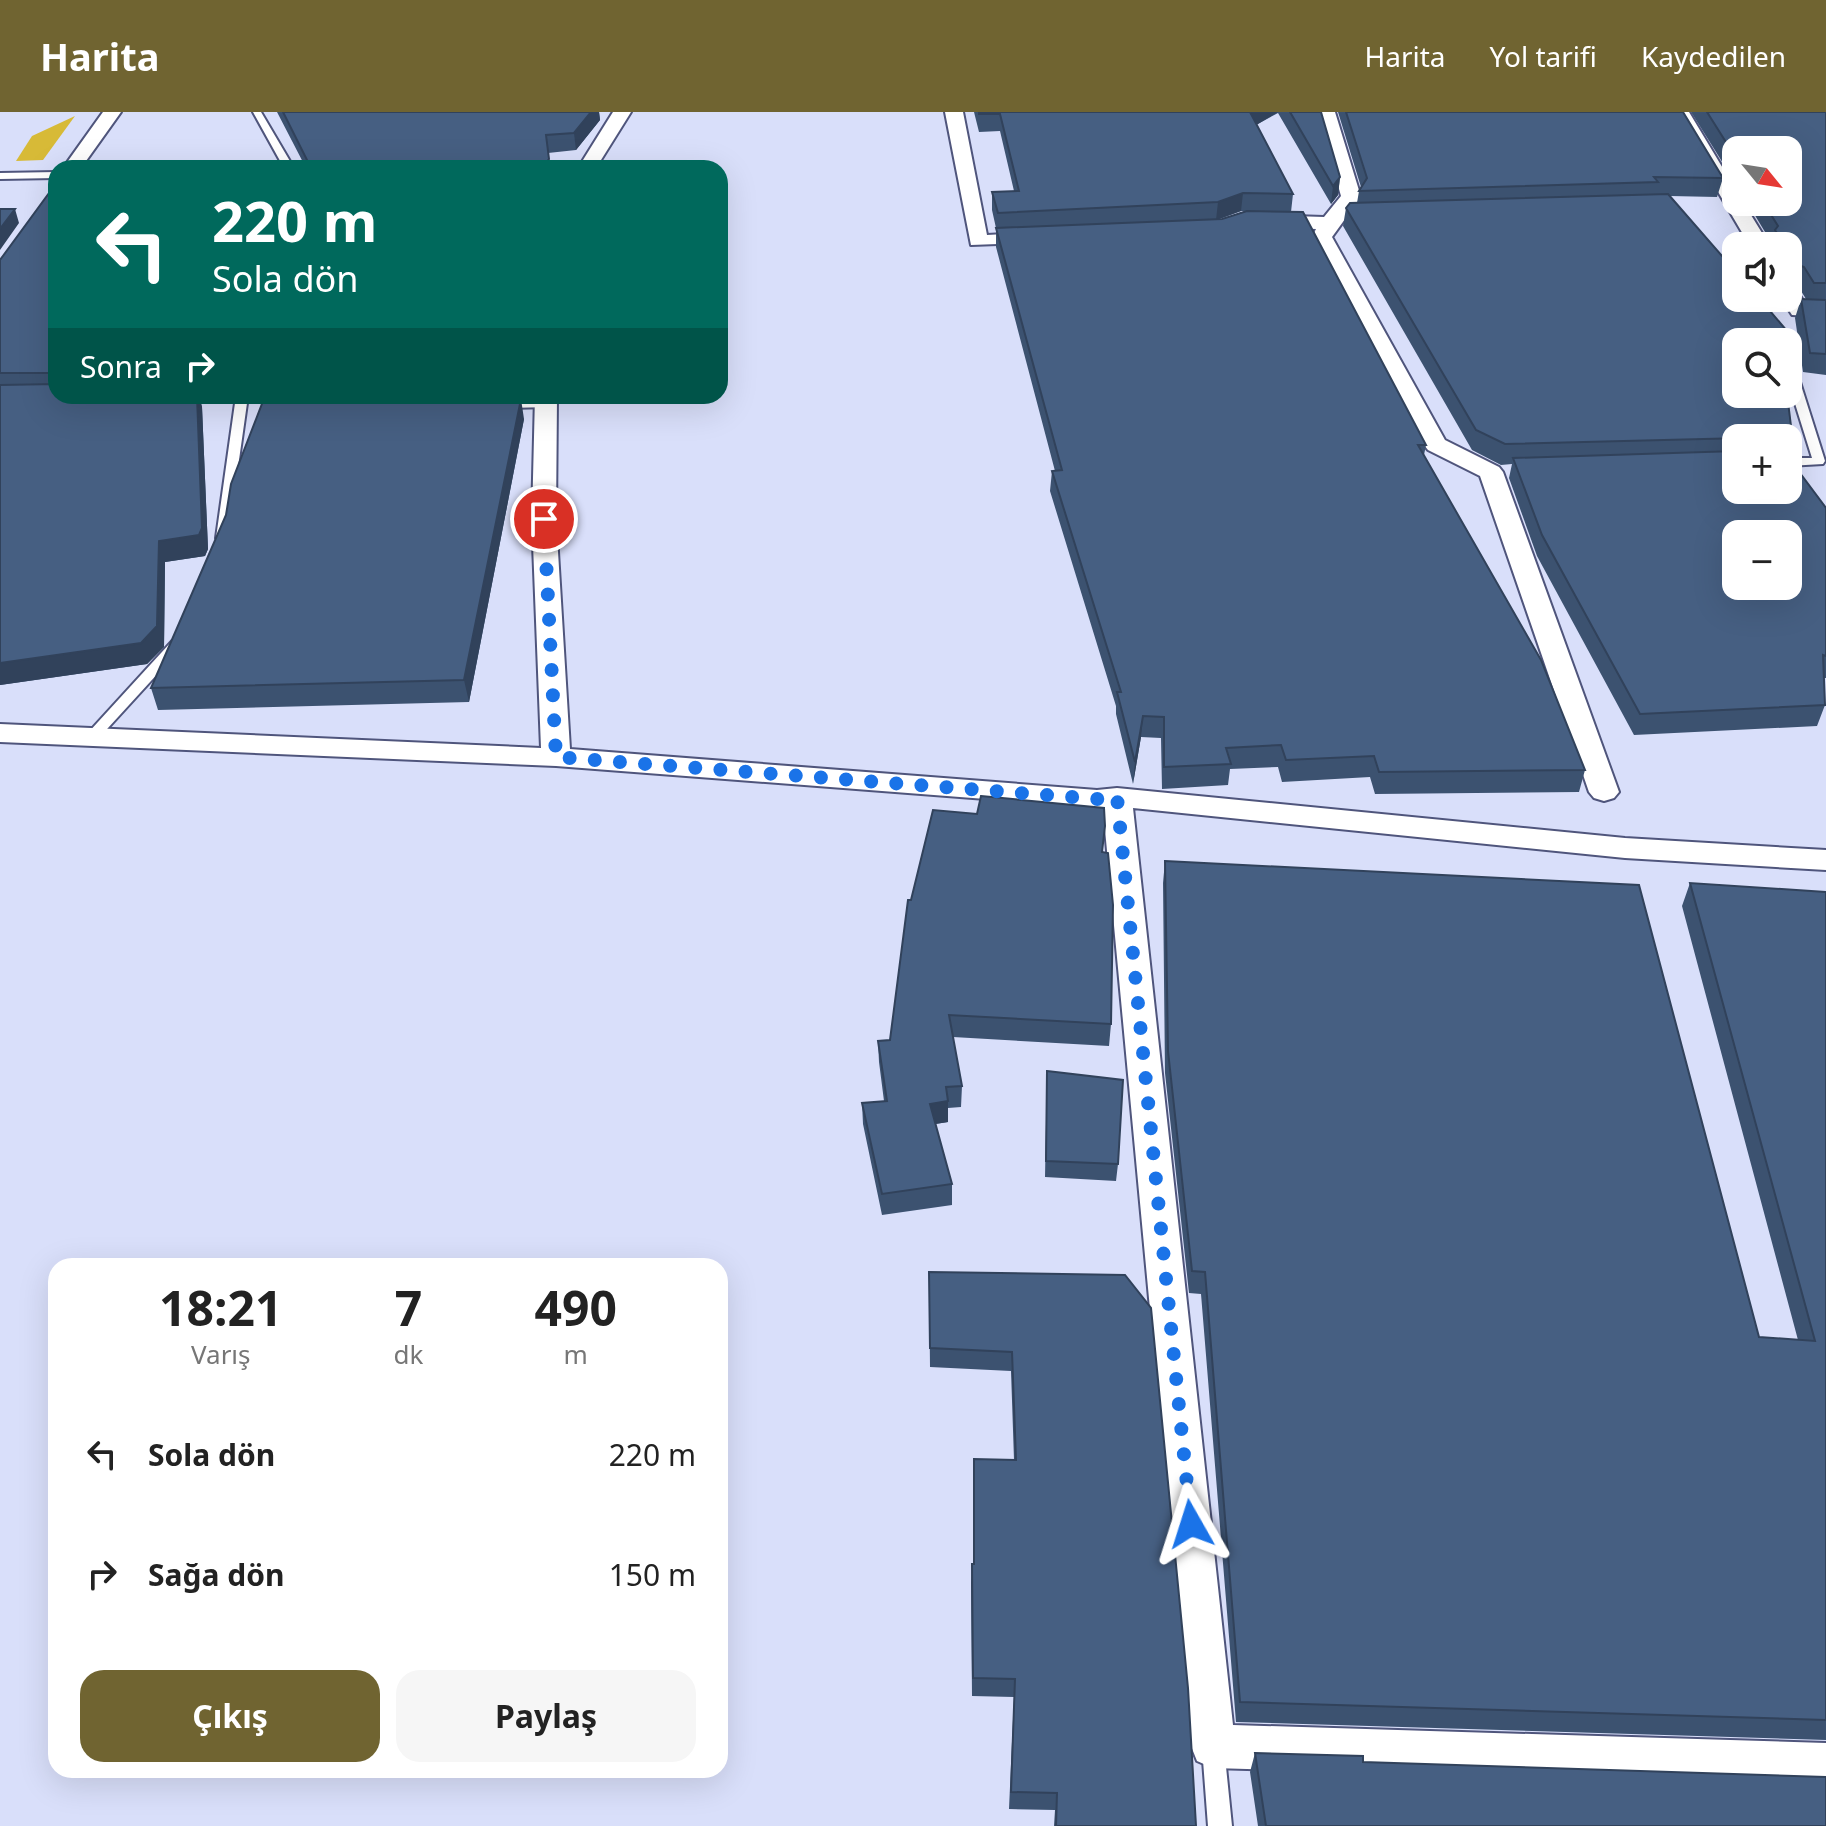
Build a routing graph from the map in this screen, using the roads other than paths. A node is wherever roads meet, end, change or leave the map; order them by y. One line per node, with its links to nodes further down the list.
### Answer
1 (112, 112): 7 (street)
2 (257, 112): 8 (lane)
3 (622, 112): 9 (street)
4 (954, 112): 15 (street)
5 (1326, 112): 12 (street)
6 (1680, 112): 14 (street)
7 (78, 160)
8 (284, 160)
9 (592, 160)
10 (48, 175): 11 (lane)
11 (0, 176)
12 (1338, 218): 13 (street); 31 (street)
13 (1241, 220)
14 (1752, 232)
15 (1069, 237)
16 (1802, 311): 17 (street)
17 (1826, 311)
18 (241, 404): 26 (lane)
19 (247, 404): 23 (lane)
20 (496, 404): 22 (lane)
21 (546, 404): 30 (street)
22 (484, 405)
23 (255, 407)
24 (1802, 407): 25 (lane)
25 (1802, 462)
26 (218, 548)
27 (184, 629): 29 (lane)
28 (0, 733): 29 (street)
29 (92, 737): 30 (street)
30 (556, 757): 32 (street)
31 (1604, 792)
32 (1117, 797): 33 (street); 34 (street)
33 (1826, 860)
34 (1213, 1746): 35 (street); 36 (lane)
35 (1826, 1765)
36 (1220, 1826)

